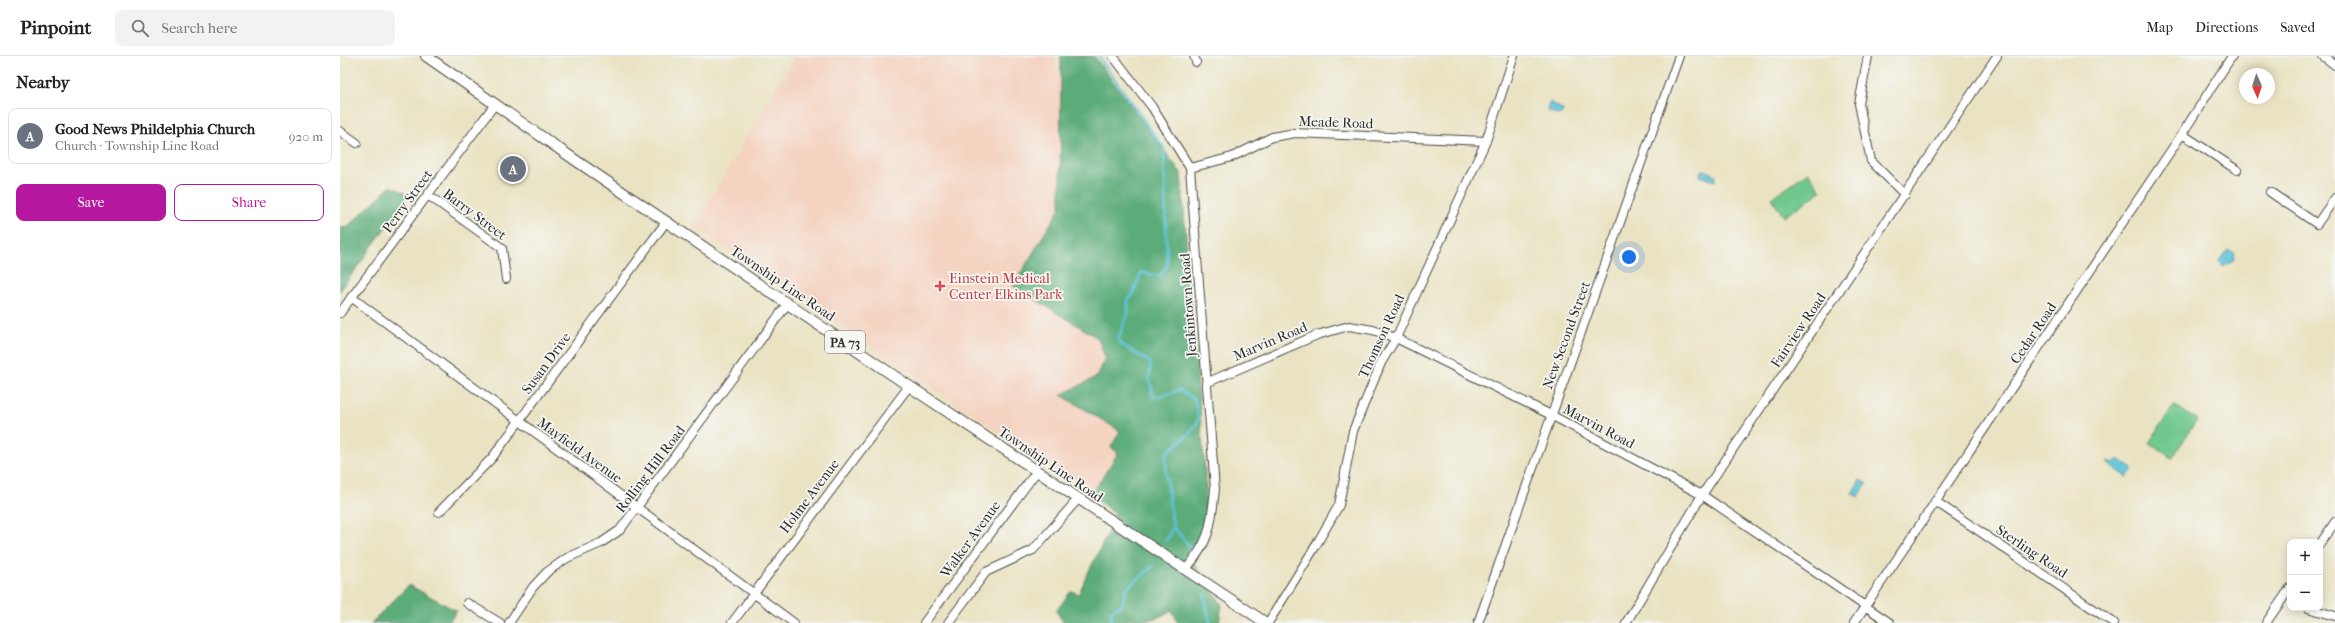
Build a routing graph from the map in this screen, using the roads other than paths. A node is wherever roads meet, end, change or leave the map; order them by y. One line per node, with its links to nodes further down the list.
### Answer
1 (426, 56): 10 (main road, Township Line Road / PA 73)
2 (1113, 56): 15 (street, Jenkintown Road)
3 (1514, 56): 13 (street, Thomson Road)
4 (1679, 56): 29 (street, New Second Street)
5 (1868, 56): 19 (street)
6 (2232, 56): 12 (street, Cedar Road)
7 (2323, 56): 9 (street)
8 (1995, 57): 19 (street, Fairview Road)
9 (2335, 65)
10 (495, 104): 18 (street, Perry Street); 21 (main road, Township Line Road / PA 73)
11 (340, 131): 14 (street)
12 (2182, 134): 16 (street); 34 (street, Cedar Road)
13 (1486, 141): 15 (street, Meade Road); 26 (street, Thomson Road)
14 (357, 144)
15 (1190, 168): 27 (street, Jenkintown Road)
16 (2237, 170)
17 (2270, 192): 20 (street)
18 (428, 195): 22 (street, Barry Street); 23 (street, Perry Street)
19 (1905, 195): 32 (street, Fairview Road)
20 (2335, 198)
21 (666, 222): 24 (main road, Township Line Road / PA 73); 30 (street, Susan Drive)
22 (506, 279)
23 (351, 297): 25 (street, Perry Street); 30 (street, Mayfield Avenue)
24 (788, 303): 28 (main road, Township Line Road / PA 73); 35 (street, Rolling Hill Road)
25 (340, 313)
26 (1396, 338): 27 (street, Marvin Road); 29 (street, Marvin Road); 52 (street, Thomson Road)
27 (1206, 383): 39 (street, Jenkintown Road)
28 (909, 386): 31 (main road, Township Line Road / PA 73); 40 (street, Holme Avenue)
29 (1551, 415): 32 (street, Marvin Road); 53 (street, New Second Street)
30 (520, 421): 35 (street, Mayfield Avenue); 36 (street, Susan Drive)
31 (1037, 471): 33 (main road, Township Line Road / PA 73); 50 (street, Walker Avenue)
32 (1702, 495): 43 (street, Marvin Road); 54 (street, Fairview Road)
33 (1078, 499): 39 (main road, Township Line Road / PA 73); 51 (street)
34 (1935, 501): 43 (street, Cedar Road); 57 (street, Sterling Road)
35 (638, 508): 40 (street, Mayfield Avenue); 47 (street, Rolling Hill Road)
36 (438, 512)
37 (2335, 522): 38 (street)
38 (2323, 540)
39 (1186, 569): 52 (main road, Township Line Road / PA 73)
40 (753, 593): 48 (street, Holme Avenue); 49 (street, Mayfield Avenue)
41 (2287, 598): 58 (street)
42 (467, 603): 46 (street)
43 (1866, 606): 55 (street, Cedar Road); 56 (street, Marvin Road)
44 (2318, 611): 45 (street)
45 (2335, 616)
46 (500, 623)
47 (509, 623)
48 (732, 623)
49 (794, 623)
50 (924, 623)
51 (948, 623)
52 (1267, 623)
53 (1478, 623)
54 (1626, 623)
55 (1854, 623)
56 (1890, 623)
57 (2114, 623)
58 (2266, 623)

